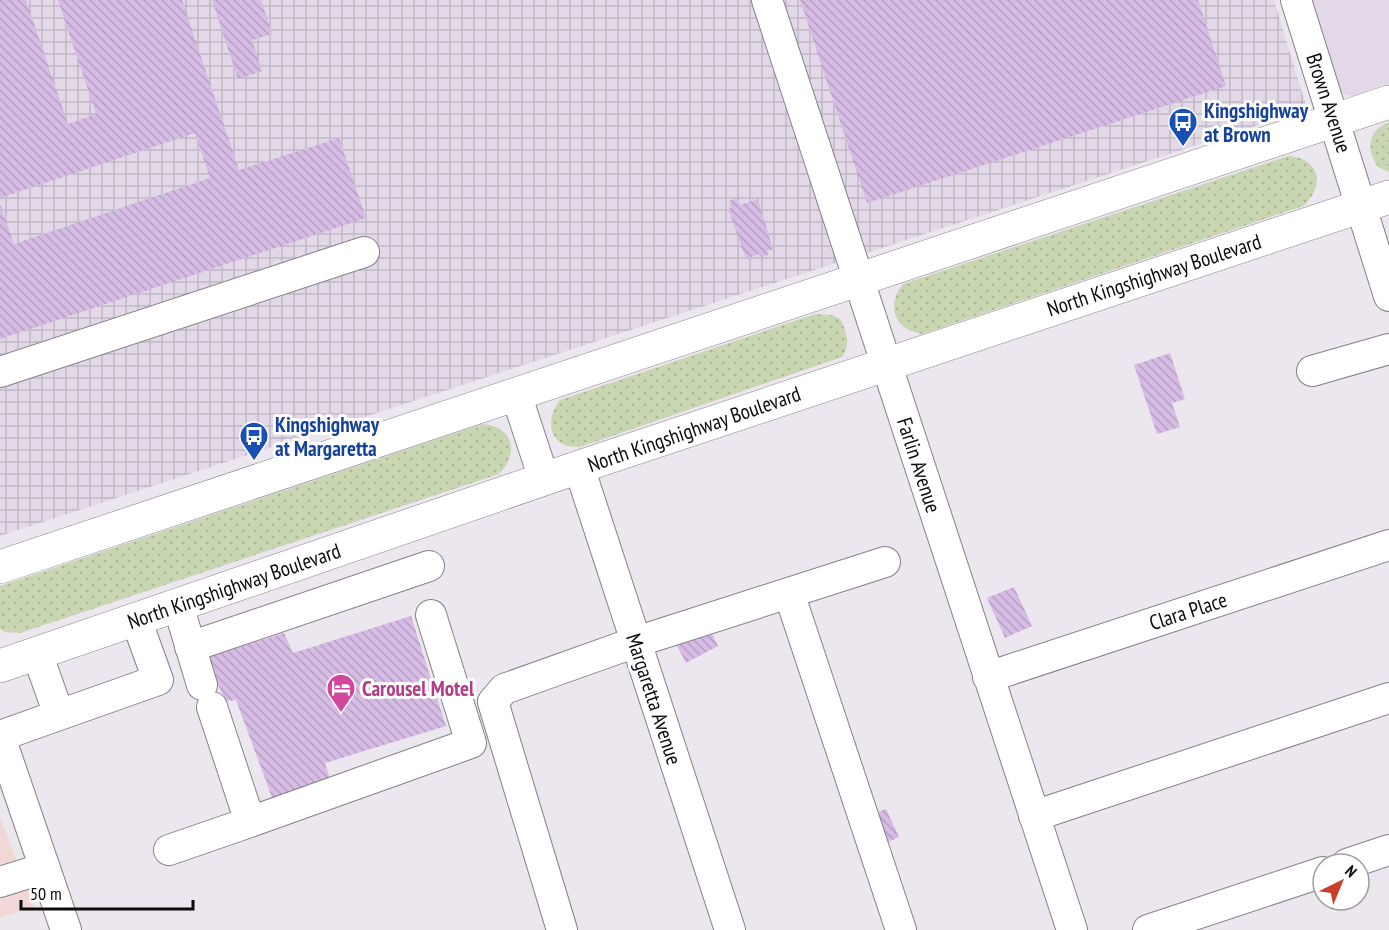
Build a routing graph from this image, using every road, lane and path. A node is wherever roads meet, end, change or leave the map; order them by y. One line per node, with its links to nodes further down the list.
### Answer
1 (767, 0): 7 (street, Farlin Avenue)
2 (1296, 0): 4 (street, Brown Avenue)
3 (1389, 102): 4 (main road)
4 (1335, 120): 5 (street, Brown Avenue); 7 (main road)
5 (1375, 201): 8 (street, Brown Avenue); 10 (main road, North Kingshighway Boulevard)
6 (364, 252): 12 (street)
7 (858, 279): 10 (street, Farlin Avenue); 13 (main road)
8 (1389, 296)
9 (1389, 349): 11 (street)
10 (886, 364): 14 (main road, North Kingshighway Boulevard); 30 (street, Farlin Avenue)
11 (1312, 371)
12 (0, 372)
13 (516, 394): 15 (street); 20 (main road)
14 (579, 467): 15 (main road, North Kingshighway Boulevard); 26 (street, Margaretta Avenue)
15 (544, 479): 17 (main road, North Kingshighway Boulevard)
16 (1389, 545): 30 (street, Clara Place)
17 (349, 546): 21 (street); 23 (main road, North Kingshighway Boulevard)
18 (885, 562): 22 (street)
19 (429, 566): 21 (street)
20 (0, 567)
21 (364, 588): 27 (street)
22 (789, 593): 26 (street); 45 (street)
23 (178, 605): 25 (main road, North Kingshighway Boulevard); 27 (street)
24 (431, 615): 35 (street)
25 (136, 619): 28 (main road, North Kingshighway Boulevard); 32 (street)
26 (636, 642): 43 (street); 44 (street, Margaretta Avenue)
27 (190, 647): 35 (street)
28 (37, 653): 29 (main road, North Kingshighway Boulevard); 32 (street)
29 (0, 666)
30 (988, 676): 34 (street, Farlin Avenue)
31 (1389, 698): 34 (street)
32 (59, 715): 33 (street)
33 (0, 736): 39 (street)
34 (1034, 816): 46 (street, Farlin Avenue)
35 (250, 822): 36 (street)
36 (170, 850)
37 (1389, 850): 38 (street)
38 (1371, 856)
39 (45, 868): 41 (street); 42 (street)
40 (1311, 876): 47 (street)
41 (0, 882)
42 (66, 930)
43 (562, 930)
44 (730, 930)
45 (901, 930)
46 (1072, 930)
47 (1148, 930)

